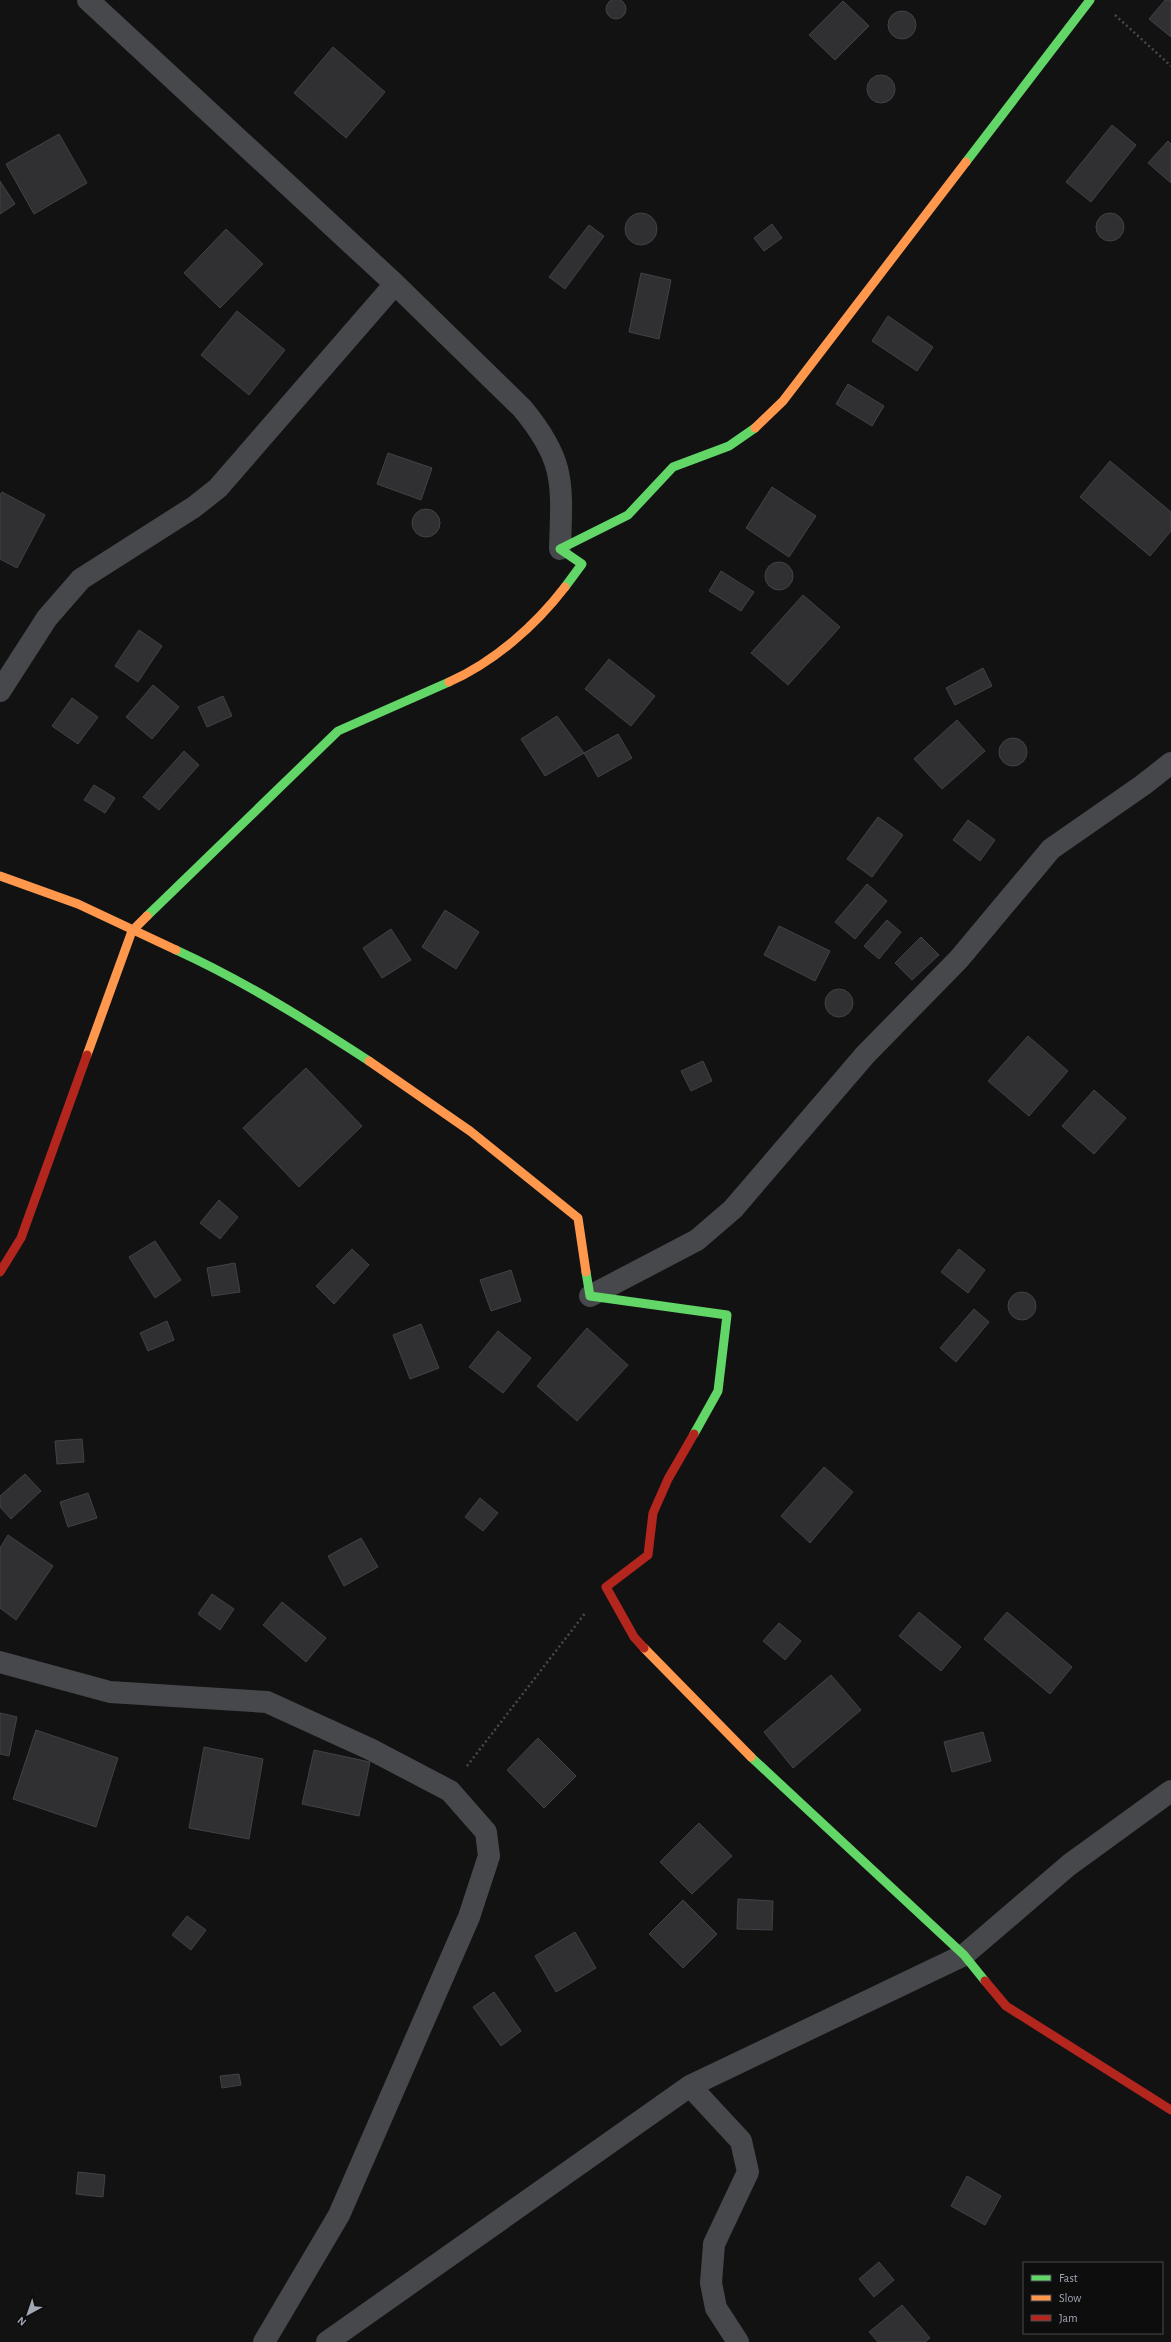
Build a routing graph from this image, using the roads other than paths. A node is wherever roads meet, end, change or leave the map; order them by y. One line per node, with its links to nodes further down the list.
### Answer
1 (88, 0): 3 (street)
2 (1090, 0): 4 (street)
3 (395, 284): 4 (street); 5 (street)
4 (560, 549): 8 (street)
5 (0, 691)
6 (1171, 763): 10 (street)
7 (0, 876): 8 (street)
8 (132, 931): 9 (street); 10 (street)
9 (0, 1272)
10 (590, 1296): 13 (street)
11 (0, 1662): 16 (street)
12 (1171, 1791): 13 (street)
13 (964, 1955): 14 (street); 15 (street)
14 (690, 2086): 17 (street); 18 (street)
15 (1171, 2110)
16 (264, 2342)
17 (327, 2342)
18 (738, 2342)

